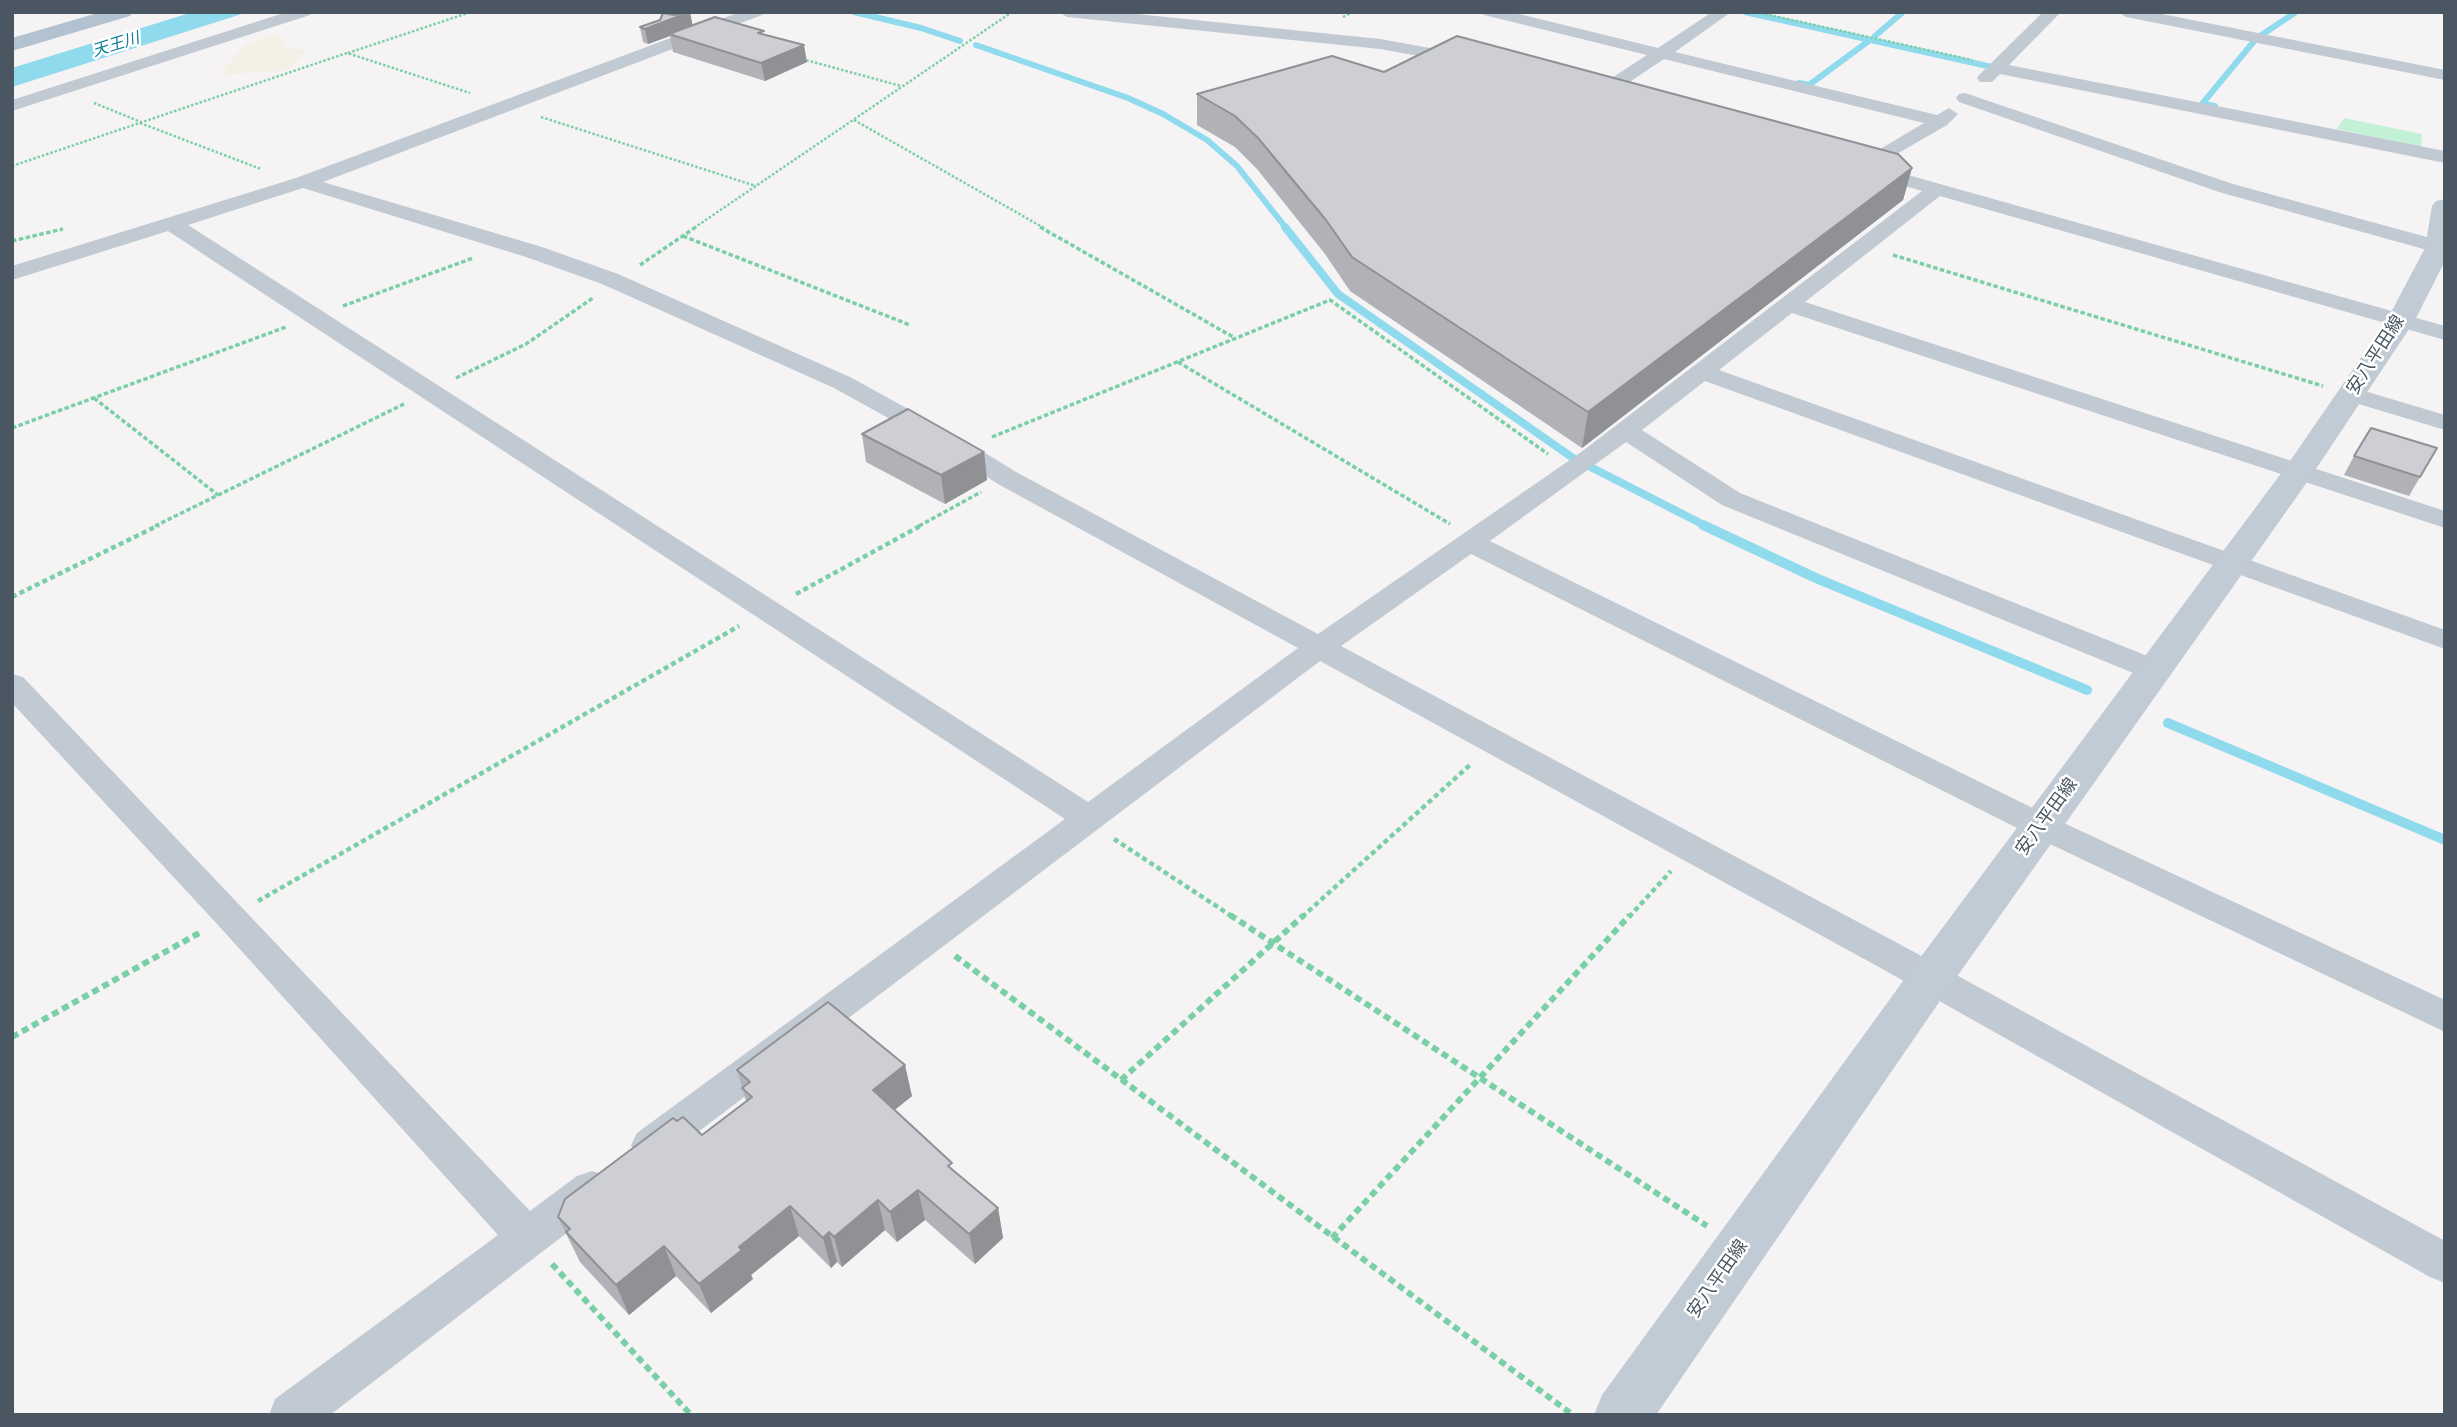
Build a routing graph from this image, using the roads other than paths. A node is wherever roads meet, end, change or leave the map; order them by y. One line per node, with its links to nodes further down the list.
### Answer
1 (122, 12): 9 (main road)
2 (304, 12): 16 (street)
3 (756, 12): 19 (street)
4 (1067, 12): 11 (street)
5 (1490, 12): 10 (street)
6 (1723, 12): 10 (street)
7 (2053, 12): 12 (street)
8 (2126, 12): 13 (street)
9 (12, 45)
10 (1661, 52): 15 (street); 17 (street)
11 (1487, 65)
12 (1999, 67): 14 (street); 18 (street)
13 (2445, 75)
14 (1965, 97): 17 (street); 23 (street)
15 (1625, 102)
16 (12, 106)
17 (1940, 121): 20 (street)
18 (2445, 157)
19 (301, 183): 22 (street); 37 (street)
20 (1936, 190): 25 (street); 26 (street)
21 (2445, 206): 23 (main road, 安八平田線)
22 (172, 224): 24 (street); 40 (street)
23 (2442, 249): 26 (main road, 安八平田線)
24 (12, 273)
25 (1788, 304): 28 (street); 32 (street)
26 (2401, 320): 27 (street); 29 (main road, 安八平田線)
27 (2445, 333)
28 (1703, 372): 31 (street); 35 (street)
29 (2351, 394): 30 (street); 32 (main road, 安八平田線)
30 (2445, 423)
31 (1626, 431): 34 (street); 38 (street)
32 (2299, 471): 33 (street); 35 (main road, 安八平田線)
33 (2445, 520)
34 (1472, 540): 37 (street); 41 (street)
35 (2231, 564): 36 (street); 38 (main road, 安八平田線)
36 (2445, 639)
37 (1320, 646): 40 (street); 42 (street)
38 (2154, 670): 41 (main road, 安八平田線)
39 (12, 684): 44 (street)
40 (1089, 820): 44 (street)
41 (2041, 825): 42 (main road, 安八平田線); 43 (street)
42 (1930, 979): 45 (street); 47 (main road, 安八平田線)
43 (2445, 1017)
44 (527, 1237): 46 (street)
45 (2445, 1263)
46 (292, 1415)
47 (1622, 1415)

